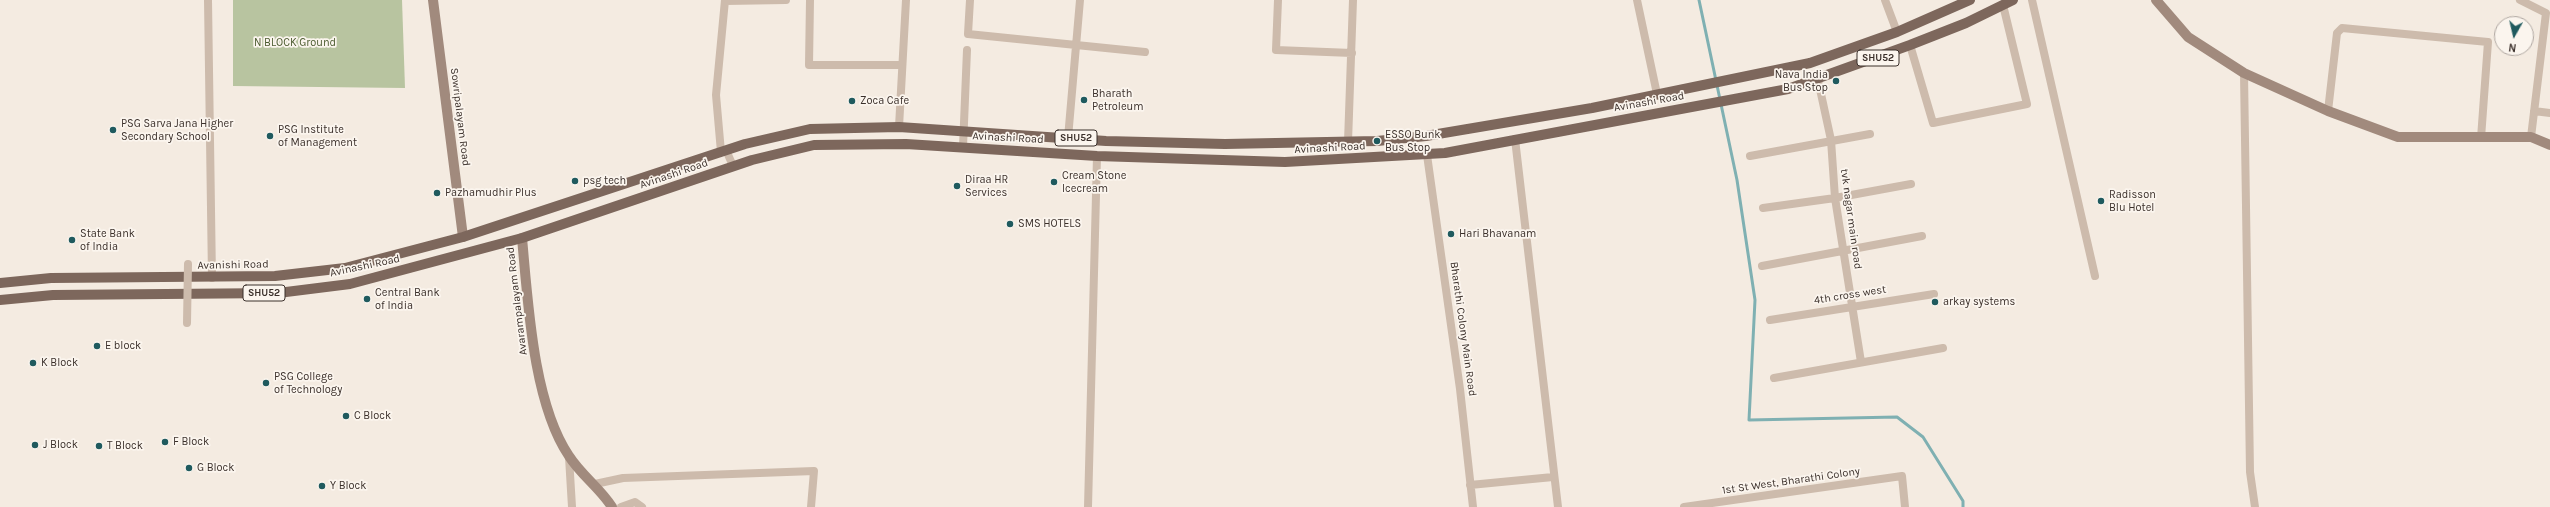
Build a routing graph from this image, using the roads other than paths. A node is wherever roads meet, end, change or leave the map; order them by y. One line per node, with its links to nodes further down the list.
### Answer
1 (208, 0): 61 (street)
2 (433, 0): 55 (street, Sowripalayam Road)
3 (786, 0): 17 (street)
4 (810, 0): 26 (street)
5 (906, 0): 26 (street)
6 (970, 0): 21 (street)
7 (1080, 0): 21 (street)
8 (1278, 0): 25 (street)
9 (1353, 0): 25 (street)
10 (1637, 0): 29 (street)
11 (1885, 0): 19 (street)
12 (1970, 0): 19 (main road, Avinashi Road / SHU52)
13 (2013, 0): 18 (main road, Avinashi Road / SHU52)
14 (2032, 0): 60 (street)
15 (2156, 0): 27 (street)
16 (2520, 0): 20 (street)
17 (725, 1): 46 (street)
18 (2003, 5): 22 (main road, Avinashi Road / SHU52); 22 (street)
19 (1897, 32): 29 (main road, Avinashi Road / SHU52)
20 (2547, 34): 31 (street)
21 (1077, 45): 24 (street); 38 (street)
22 (1910, 45): 28 (main road, Avinashi Road / SHU52)
23 (967, 50): 35 (street)
24 (1145, 52)
25 (1352, 53): 42 (street)
26 (901, 65): 33 (street)
27 (2244, 73): 30 (street); 85 (street)
28 (1818, 80): 40 (main road, Avinashi Road / SHU52); 41 (street, tvk nagar main road)
29 (1658, 94): 42 (main road, Avinashi Road / SHU52)
30 (2328, 111): 39 (street); 39 (street)
31 (2534, 111): 32 (street); 37 (street)
32 (2550, 113)
33 (898, 127): 34 (main road, Avinashi Road / SHU52); 46 (main road, Avinashi Road / SHU52)
34 (924, 128): 35 (main road, Avinashi Road / SHU52); 43 (main road)
35 (962, 131): 38 (main road, Avinashi Road / SHU52); 45 (street)
36 (1870, 134): 41 (street)
37 (2531, 137): 39 (street); 44 (street)
38 (1068, 138): 42 (main road, Avinashi Road / SHU52)
39 (2481, 138)
40 (1515, 139): 47 (main road, Avinashi Road / SHU52); 72 (street)
41 (1831, 140): 49 (street); 52 (street, tvk nagar main road)
42 (1348, 142)
43 (924, 145): 45 (main road, Avinashi Road / SHU52); 50 (main road, Avinashi Road / SHU52)
44 (2550, 145)
45 (963, 147): 48 (main road, Avinashi Road / SHU52)
46 (724, 151): 50 (street); 55 (main road, Avinashi Road / SHU52)
47 (1428, 155): 48 (main road, Avinashi Road / SHU52); 74 (street, Bharathi Colony Main Road)
48 (1097, 156): 80 (street)
49 (1750, 156)
50 (733, 166): 56 (main road, Avinashi Road / SHU52)
51 (1911, 184): 52 (street)
52 (1835, 198): 53 (street); 57 (street, tvk nagar main road)
53 (1762, 208)
54 (1922, 236): 57 (street)
55 (463, 237): 61 (main road, Avanishi Road / SHU52)
56 (522, 238): 64 (main road, Avinashi Road / SHU52); 71 (street, Avarampalayam Road)
57 (1844, 251): 59 (street); 65 (street, tvk nagar main road)
58 (188, 264): 67 (street, bridge)
59 (1762, 266)
60 (2095, 276)
61 (212, 278): 62 (main road, Avanishi Road / SHU52)
62 (0, 283)
63 (1934, 294): 65 (street, 4th cross west)
64 (0, 300)
65 (1853, 305): 66 (street, 4th cross west); 69 (street, tvk nagar main road)
66 (1770, 320)
67 (187, 323)
68 (1943, 348): 69 (street)
69 (1861, 362): 70 (street)
70 (1774, 378)
71 (569, 457): 73 (street, Avarampalayam Road); 75 (street)
72 (1553, 477): 74 (street); 82 (street)
73 (595, 484): 76 (street, Avarampalayam Road); 79 (street)
74 (1470, 485): 81 (street, Bharathi Colony Main Road)
75 (572, 507)
76 (612, 507)
77 (621, 507): 78 (street)
78 (642, 507)
79 (811, 507)
80 (1088, 507)
81 (1473, 507)
82 (1558, 507)
83 (1684, 507): 84 (street, 1st St West, Bharathi Colony)
84 (1905, 507)
85 (2256, 507)

